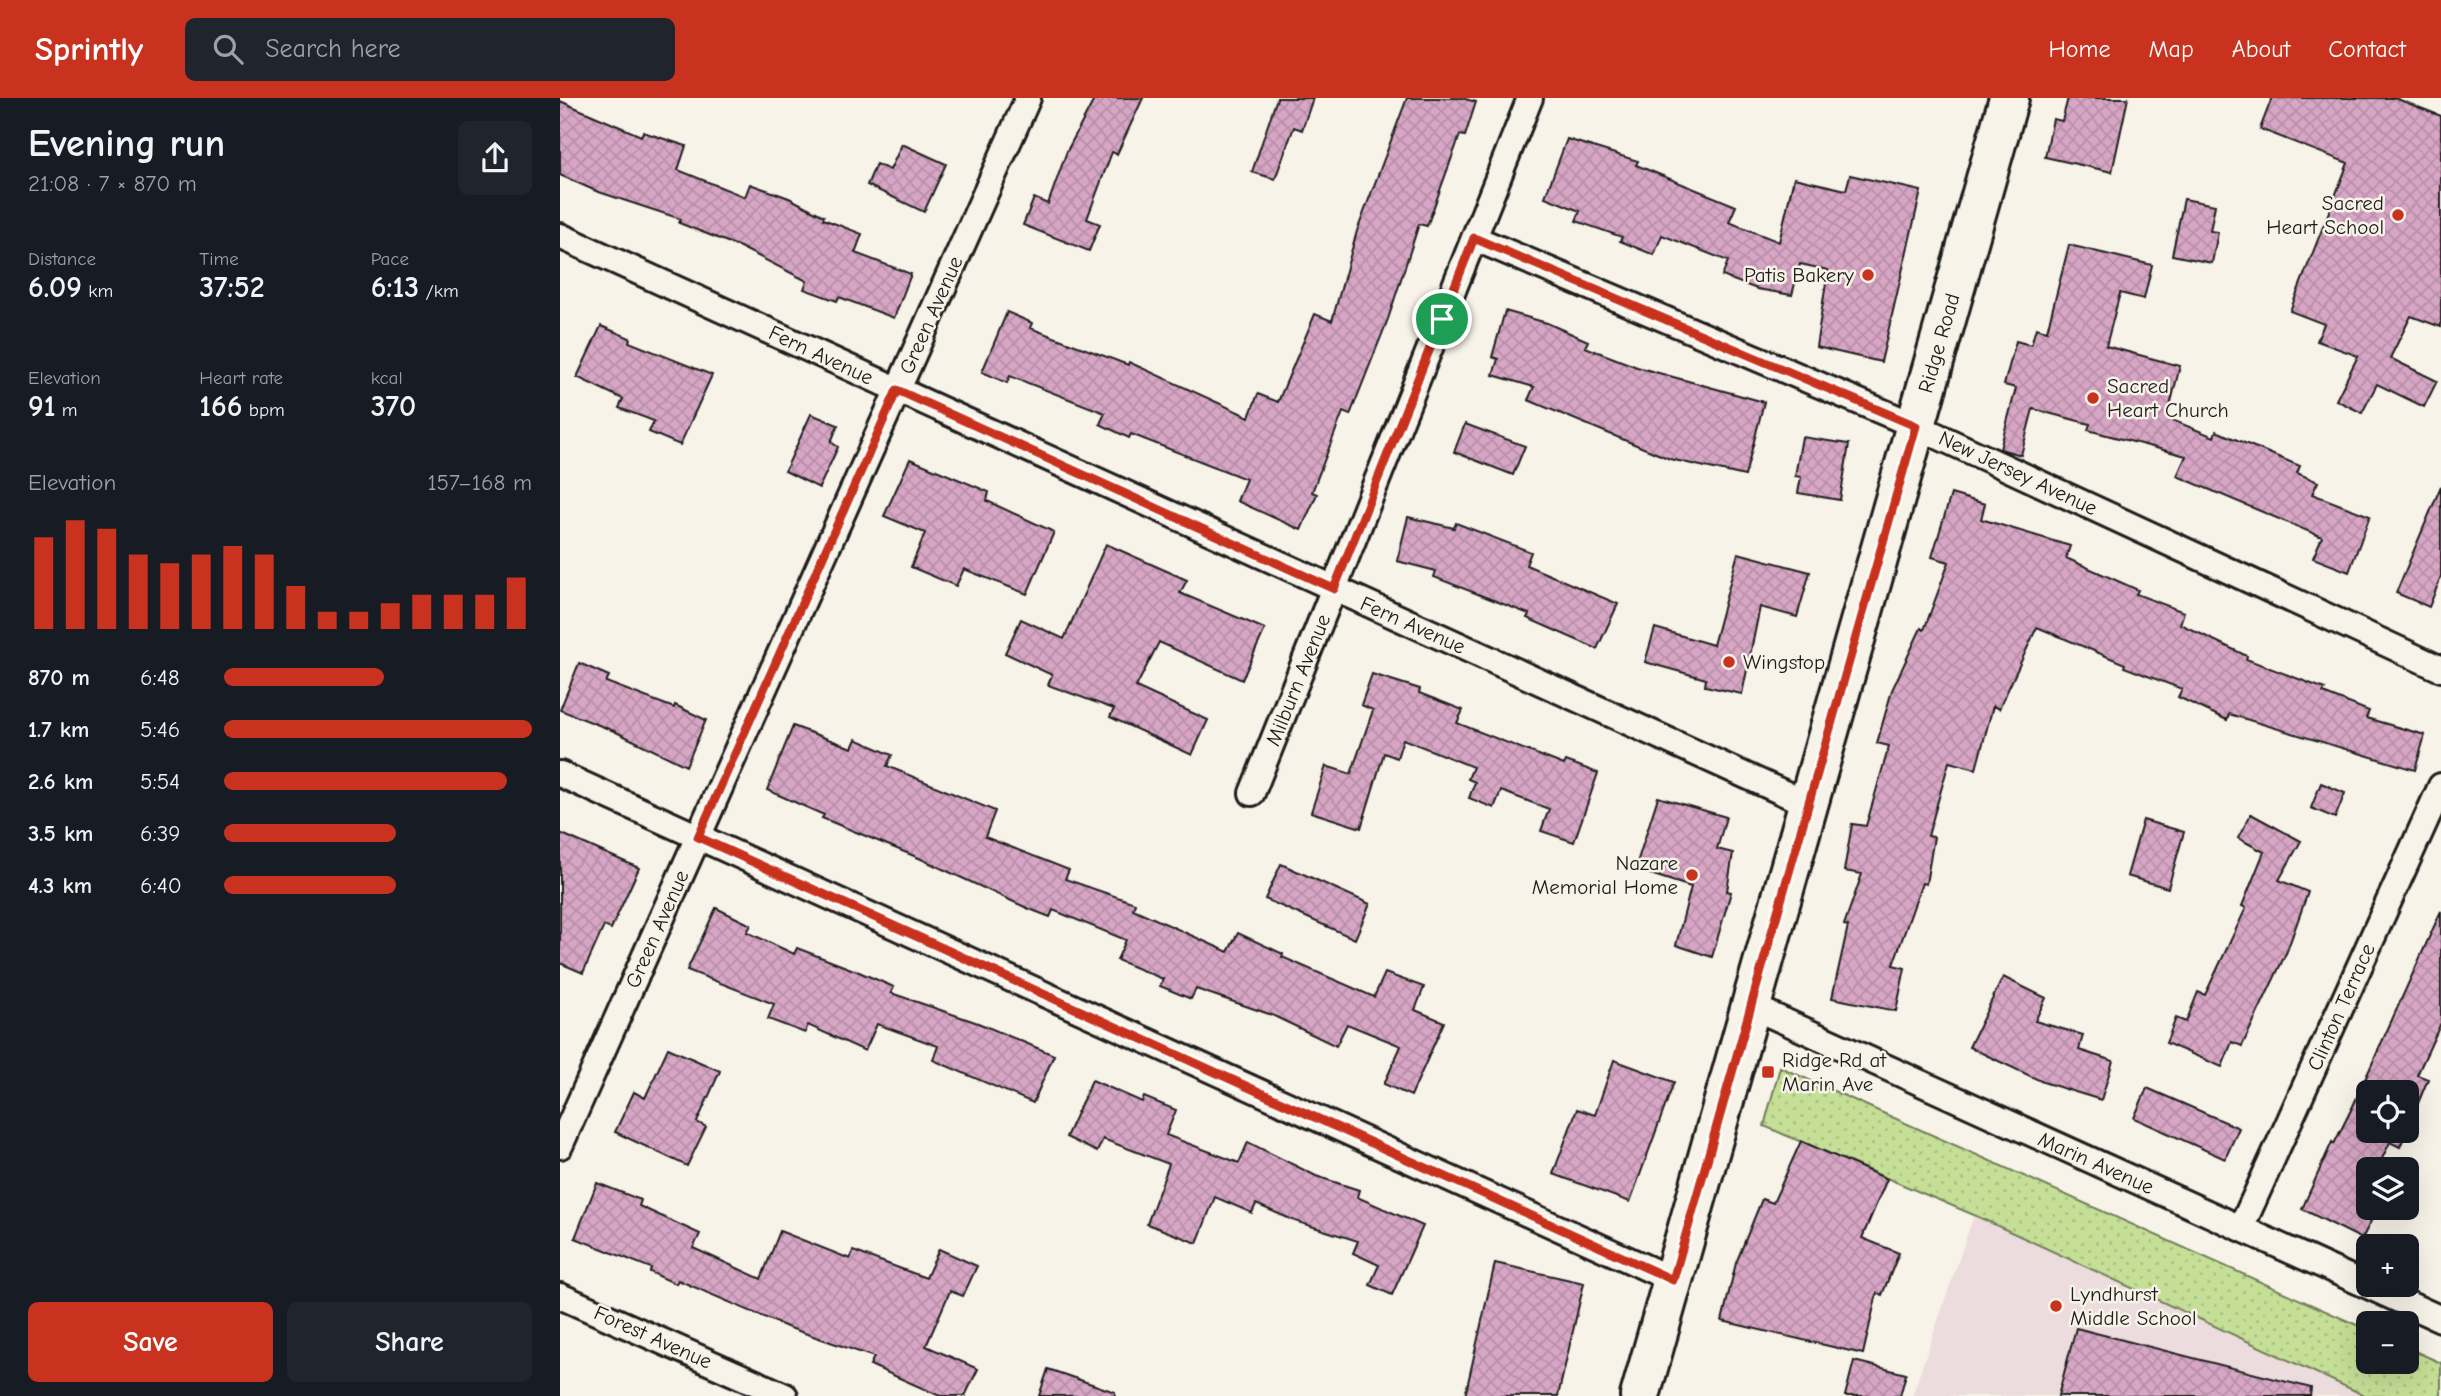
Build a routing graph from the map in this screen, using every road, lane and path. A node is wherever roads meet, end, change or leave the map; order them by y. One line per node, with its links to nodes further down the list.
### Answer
1 (1028, 98): 6 (street, Green Avenue)
2 (1530, 98): 5 (street, Milburn Avenue)
3 (2009, 98): 7 (main road, Ridge Road)
4 (560, 236): 6 (street, Fern Avenue)
5 (1474, 238): 7 (street, New Jersey Avenue); 8 (street, Milburn Avenue)
6 (897, 390): 8 (street, Fern Avenue); 14 (street, Green Avenue)
7 (1916, 426): 9 (street, New Jersey Avenue); 13 (main road, Ridge Road)
8 (1334, 589): 12 (street, Milburn Avenue); 13 (street, Fern Avenue)
9 (2441, 669)
10 (560, 774): 14 (street)
11 (2441, 786): 17 (street, Clinton Terrace)
12 (1252, 793)
13 (1808, 804): 15 (main road, Ridge Road)
14 (698, 837): 16 (street, Green Avenue); 18 (street)
15 (1751, 1006): 17 (street, Marin Avenue); 18 (main road, Ridge Road)
16 (560, 1146)
17 (2241, 1228): 20 (street, Marin Avenue)
18 (1673, 1280): 22 (main road, Ridge Road)
19 (560, 1296): 21 (street, Forest Avenue)
20 (2441, 1319)
21 (785, 1396)
22 (1640, 1396)

